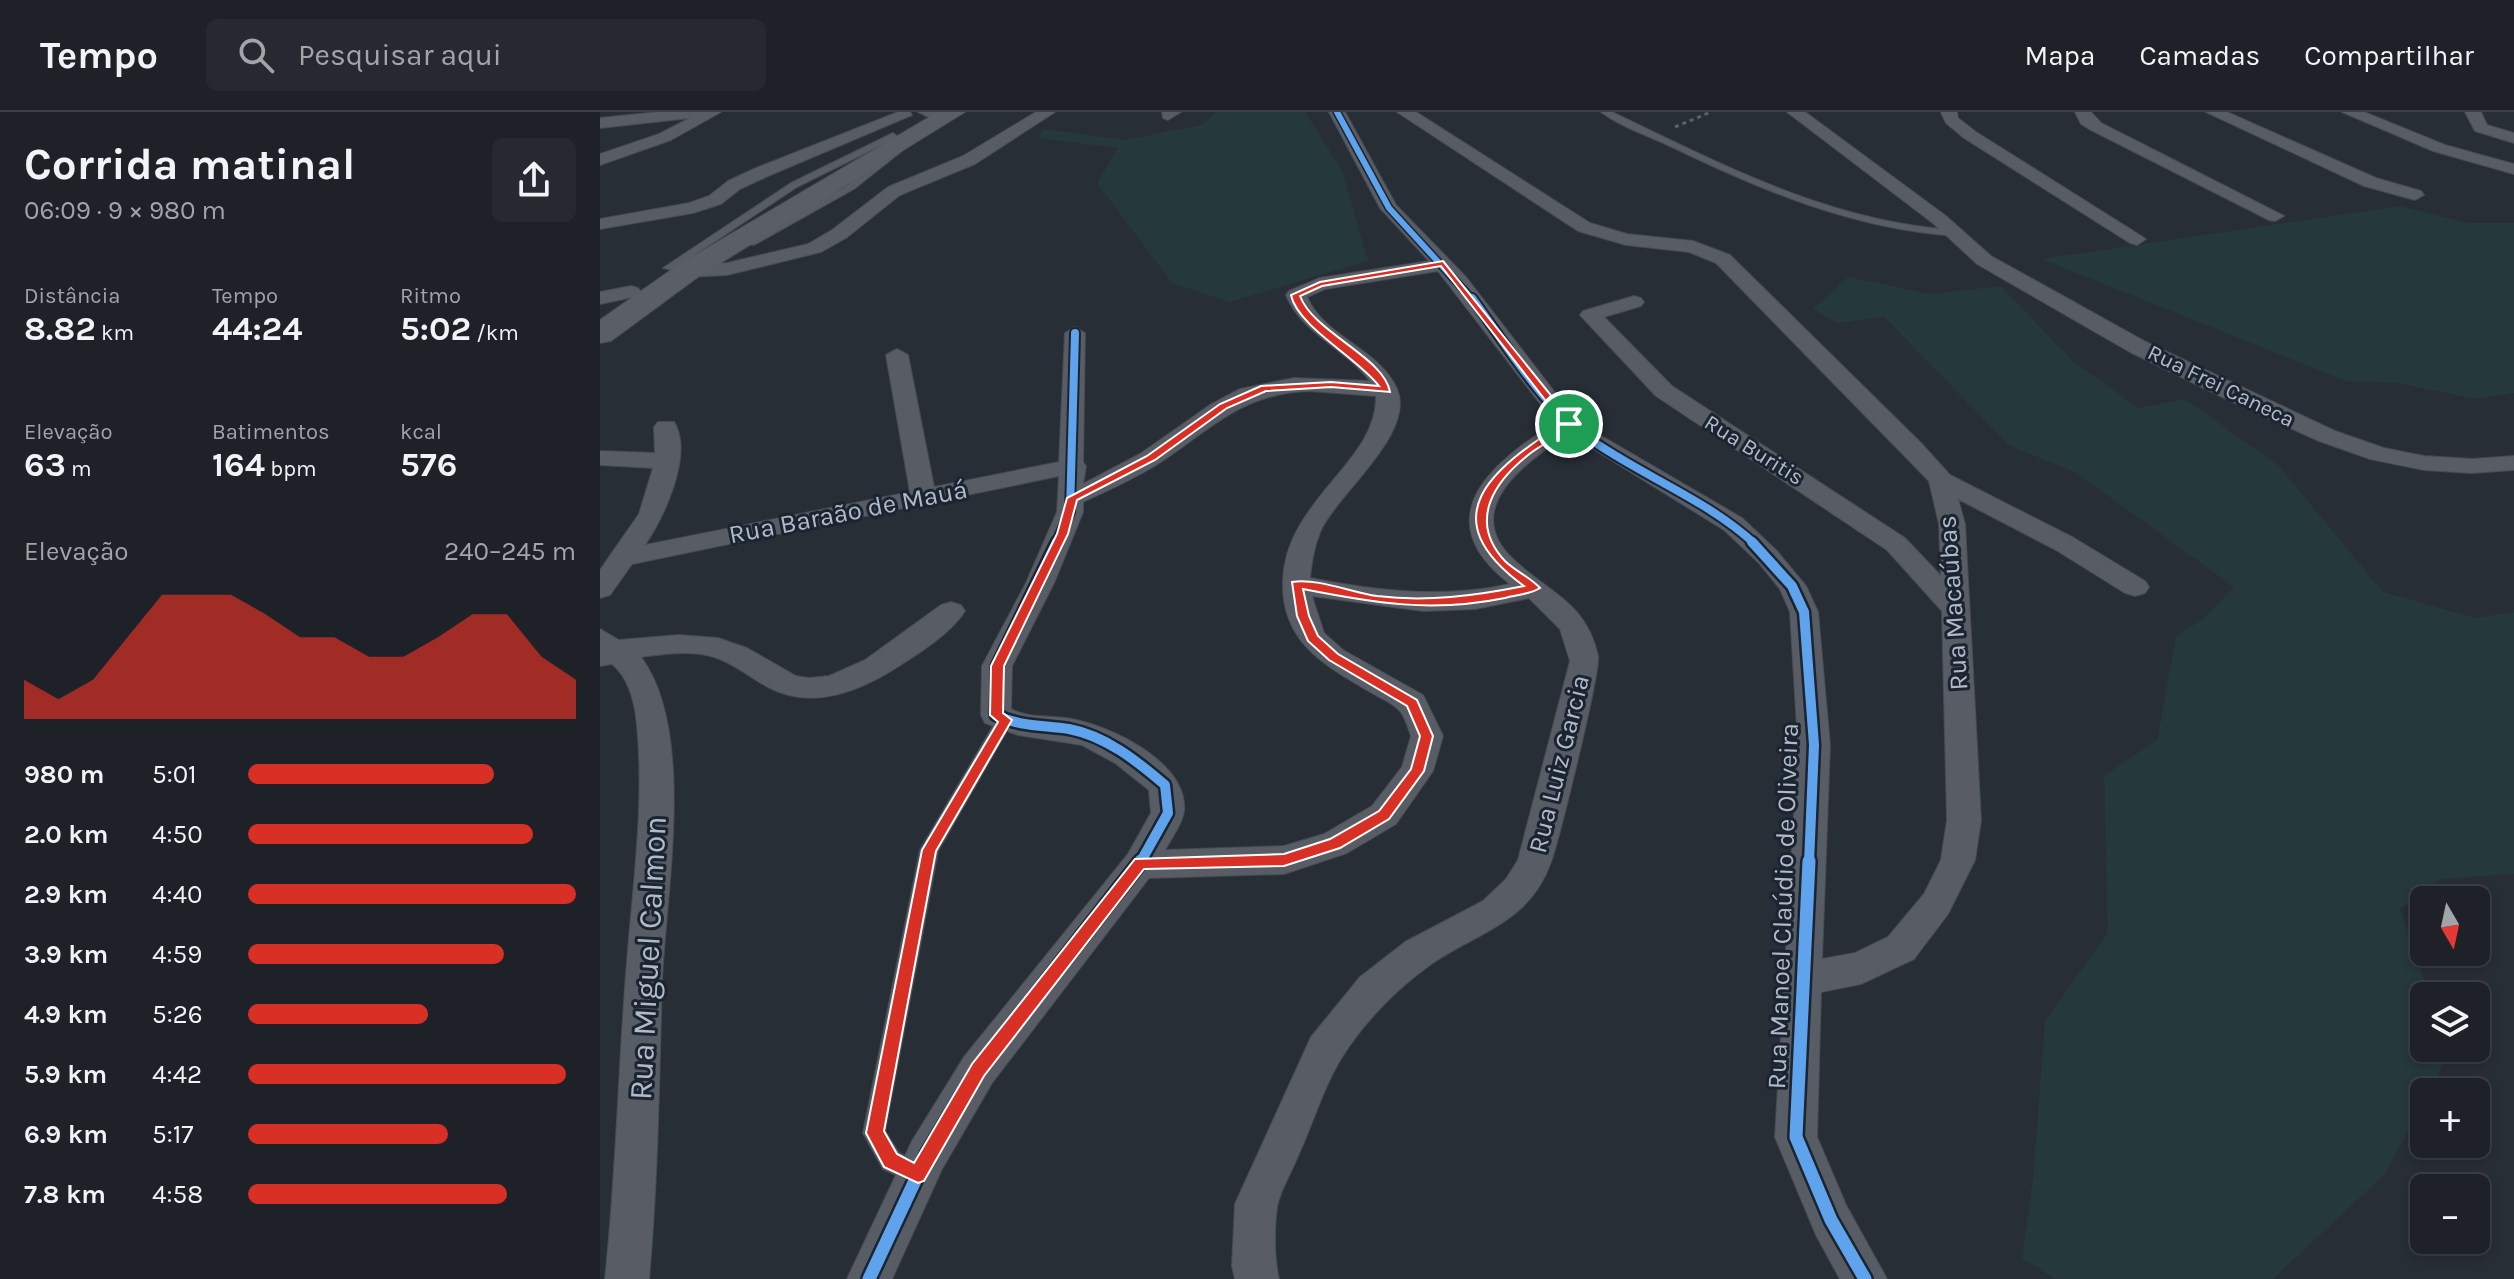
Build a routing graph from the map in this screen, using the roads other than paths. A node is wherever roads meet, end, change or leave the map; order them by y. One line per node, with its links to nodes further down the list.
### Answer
1 (711, 112): 12 (street); 16 (street)
2 (1047, 112): 24 (street)
3 (1337, 112): 23 (street, Rua Manoel Claúdio de Oliveira)
4 (1405, 112): 39 (street, Rua Macaúbas)
5 (1605, 112): 21 (lane)
6 (1795, 112): 21 (street, Rua Frei Caneca)
7 (1949, 112): 22 (street)
8 (2083, 112): 19 (street)
9 (2214, 112): 18 (street)
10 (2350, 112): 17 (street)
11 (2473, 112): 15 (street)
12 (680, 113): 14 (street)
13 (922, 119): 20 (street); 24 (main road); 24 (main road)
14 (600, 123)
15 (2514, 138)
16 (600, 160)
17 (2514, 169)
18 (2415, 195)
19 (2275, 216)
20 (600, 224)
21 (1955, 233): 37 (street, Rua Frei Caneca)
22 (2137, 239)
23 (1443, 264): 32 (street); 33 (street, Rua Manoel Claúdio de Oliveira)
24 (685, 268): 25 (main road); 30 (main road)
25 (631, 292): 26 (street); 28 (main road)
26 (600, 298)
27 (1634, 302): 47 (street, Rua Buritis)
28 (600, 318)
29 (1075, 333): 38 (street)
30 (600, 334)
31 (897, 355): 40 (street)
32 (1387, 390): 41 (street); 43 (street)
33 (1569, 424): 45 (street, Rua Luiz Garcia); 52 (street, Rua Manoel Claúdio de Oliveira)
34 (666, 427): 36 (street)
35 (600, 458): 36 (street)
36 (669, 461): 42 (street)
37 (2514, 463)
38 (1074, 466): 40 (street, Rua Baraão de Mauá); 41 (street)
39 (1941, 480): 44 (street); 47 (street, Rua Macaúbas)
40 (923, 497): 42 (street, Rua Baraão de Mauá)
41 (1072, 498): 50 (street)
42 (622, 558): 46 (street)
43 (1296, 584): 45 (street); 51 (street)
44 (2135, 587)
45 (1534, 588): 54 (street, Rua Luiz Garcia)
46 (600, 589)
47 (1956, 610): 52 (street, Rua Macaúbas)
48 (951, 611): 49 (street)
49 (604, 649): 55 (street, Rua Miguel Calmon)
50 (1005, 720): 51 (street); 53 (lane)
51 (1140, 864): 53 (street)
52 (1805, 979): 57 (street, Rua Manoel Claúdio de Oliveira)
53 (918, 1174): 56 (street)
54 (1255, 1272)
55 (627, 1279)
56 (869, 1279)
57 (1865, 1279)

